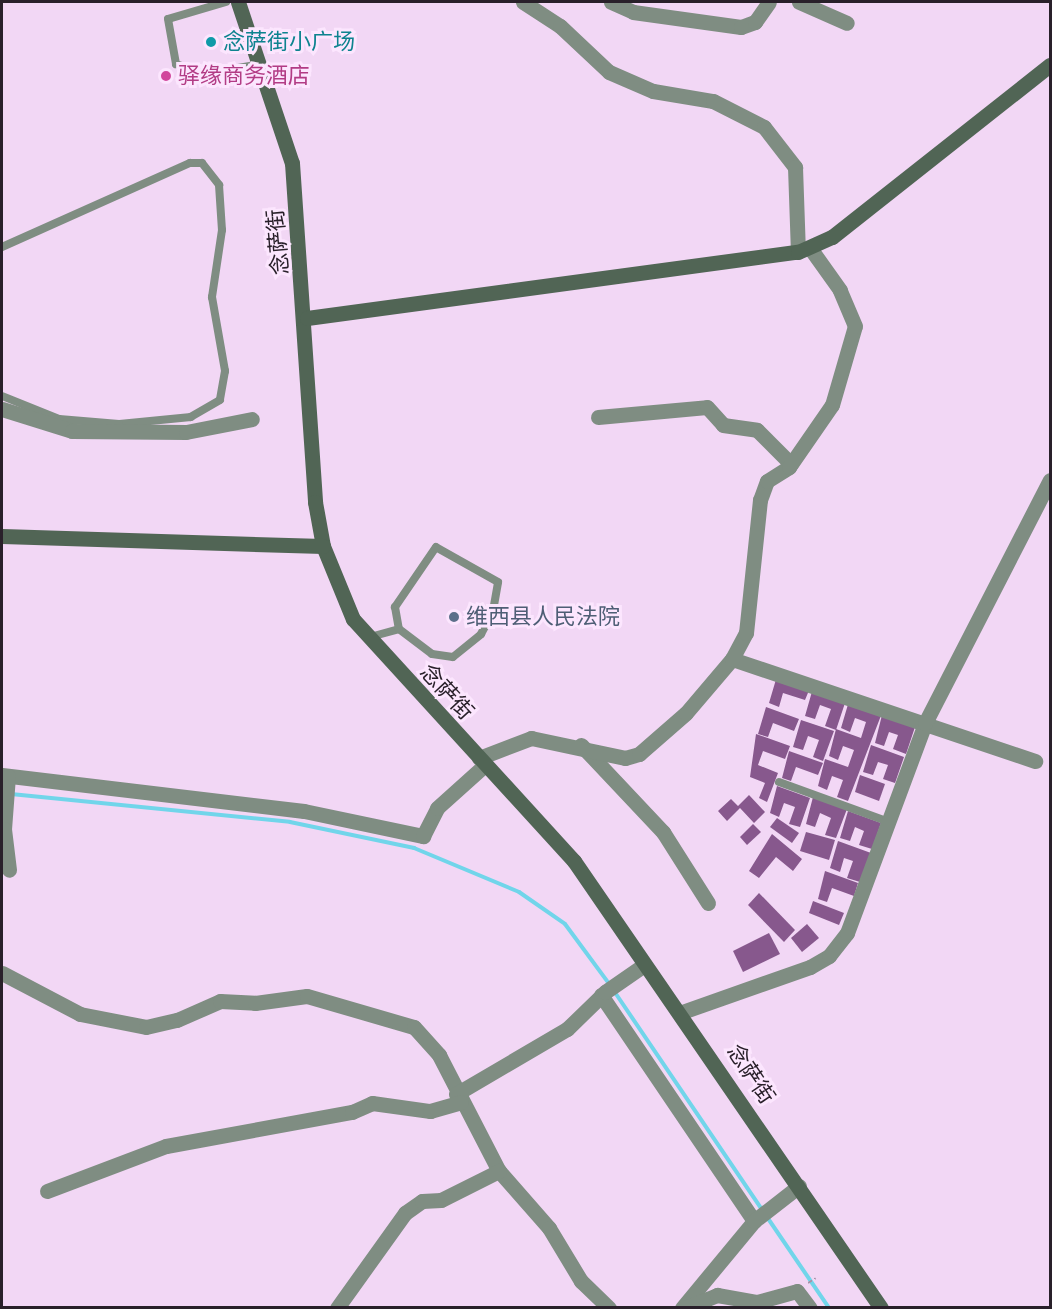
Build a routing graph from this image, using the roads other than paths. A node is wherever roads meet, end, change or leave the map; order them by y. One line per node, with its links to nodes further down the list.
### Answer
1 (225, 2): 8 (lane)
2 (238, 2): 8 (street, 念萨街)
3 (611, 2): 4 (street)
4 (769, 2)
5 (799, 2): 7 (street)
6 (529, 3): 11 (street)
7 (847, 23)
8 (262, 64): 12 (street, 念萨街)
9 (1050, 65): 11 (street)
10 (2, 247): 13 (lane)
11 (804, 250): 12 (street); 17 (street)
12 (307, 318): 20 (street, 念萨街)
13 (2, 396)
14 (2, 409): 16 (street)
15 (598, 417): 17 (street)
16 (252, 419)
17 (791, 464): 23 (street)
18 (1050, 480): 24 (street)
19 (2, 536): 20 (street)
20 (323, 546): 22 (street, 念萨街)
21 (399, 628): 21 (lane); 22 (lane)
22 (367, 639): 27 (street, 念萨街)
23 (732, 659): 24 (street); 25 (street)
24 (925, 723): 26 (street); 30 (street)
25 (581, 745): 27 (street); 32 (street)
26 (1035, 761)
27 (482, 762): 28 (street); 33 (street, 念萨街)
28 (4, 775): 31 (street)
29 (779, 782): 30 (lane)
30 (887, 821): 36 (street)
31 (9, 870)
32 (708, 903)
33 (644, 965): 35 (street); 36 (street, 念萨街)
34 (2, 973): 37 (street)
35 (608, 990): 37 (street); 41 (street)
36 (682, 1012): 39 (street, 念萨街)
37 (459, 1098): 38 (street); 40 (street)
38 (499, 1171): 42 (street); 43 (street)
39 (799, 1186): 41 (street); 46 (street, 念萨街)
40 (47, 1191)
41 (757, 1219): 44 (street)
42 (337, 1308)
43 (609, 1308)
44 (684, 1308): 45 (street)
45 (810, 1308)
46 (881, 1308)

